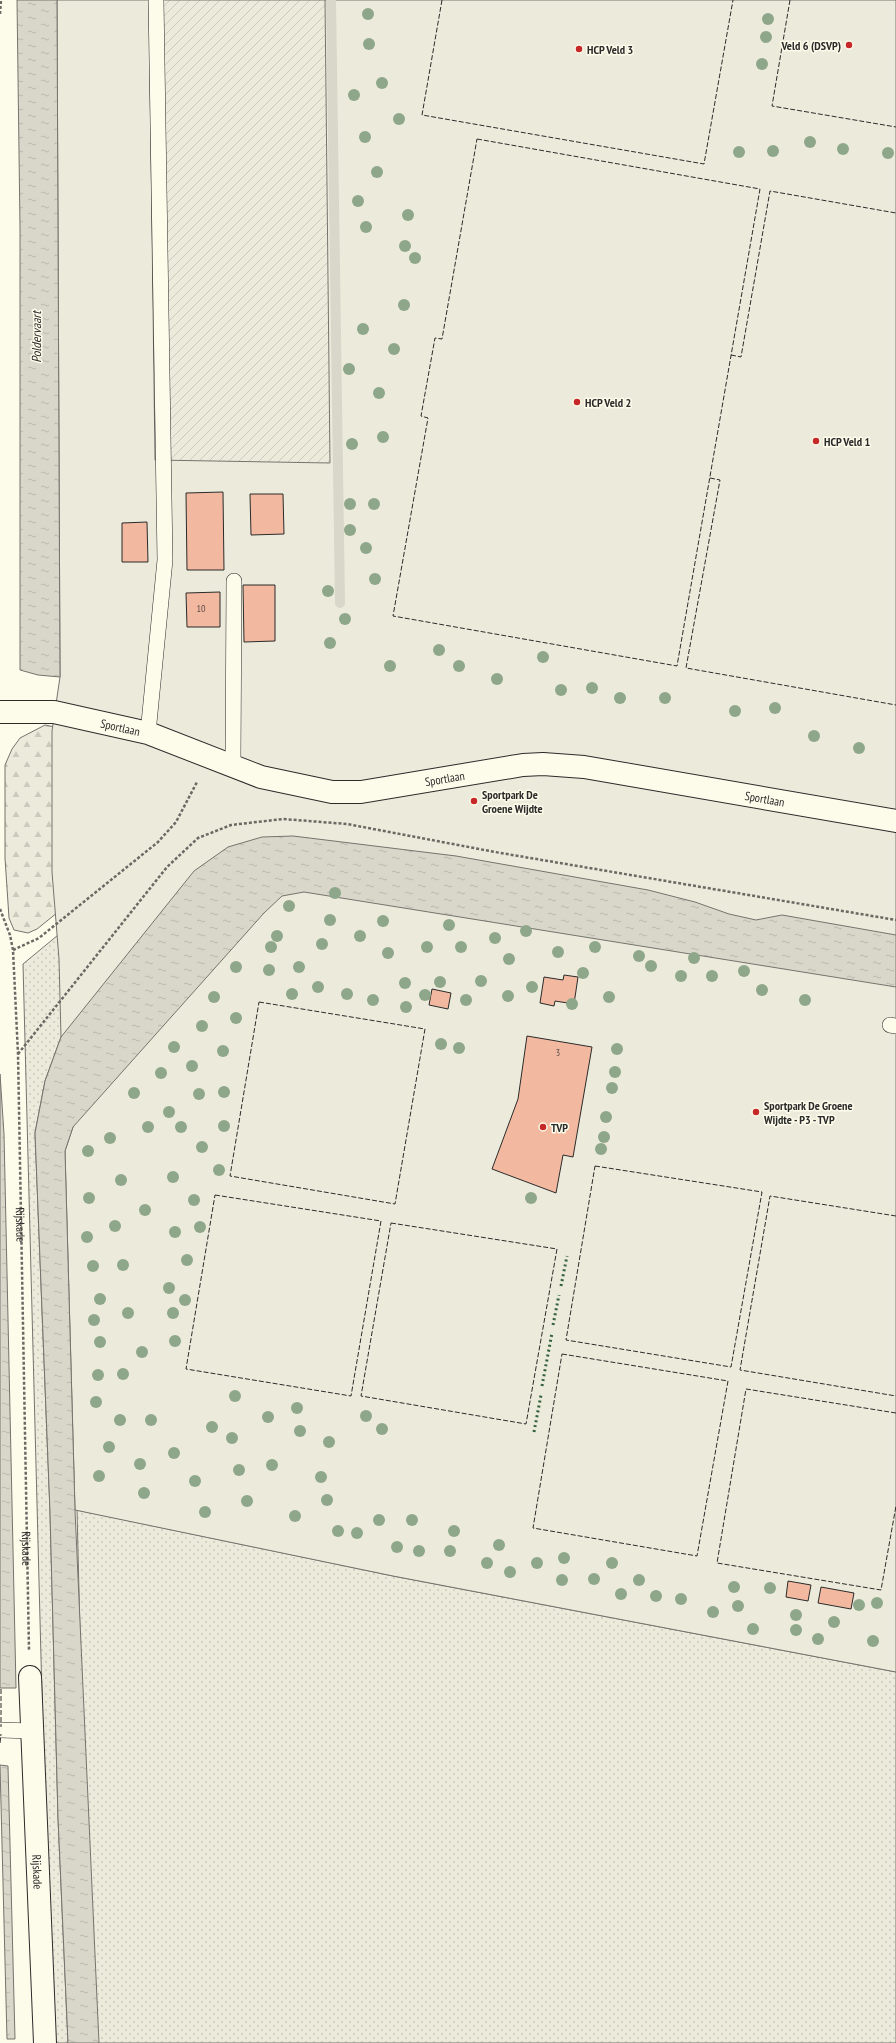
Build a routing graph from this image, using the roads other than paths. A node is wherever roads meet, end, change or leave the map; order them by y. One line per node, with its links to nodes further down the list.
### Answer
1 (156, 0): 4 (lane)
2 (234, 581): 5 (lane)
3 (0, 712): 4 (street, Sportlaan)
4 (148, 733): 5 (street, Sportlaan)
5 (233, 766): 6 (street, Sportlaan)
6 (896, 822)
7 (30, 1677): 9 (street, Rijskade)
8 (0, 1730): 9 (lane)
9 (32, 1731): 10 (street, Rijskade)
10 (45, 2043)

